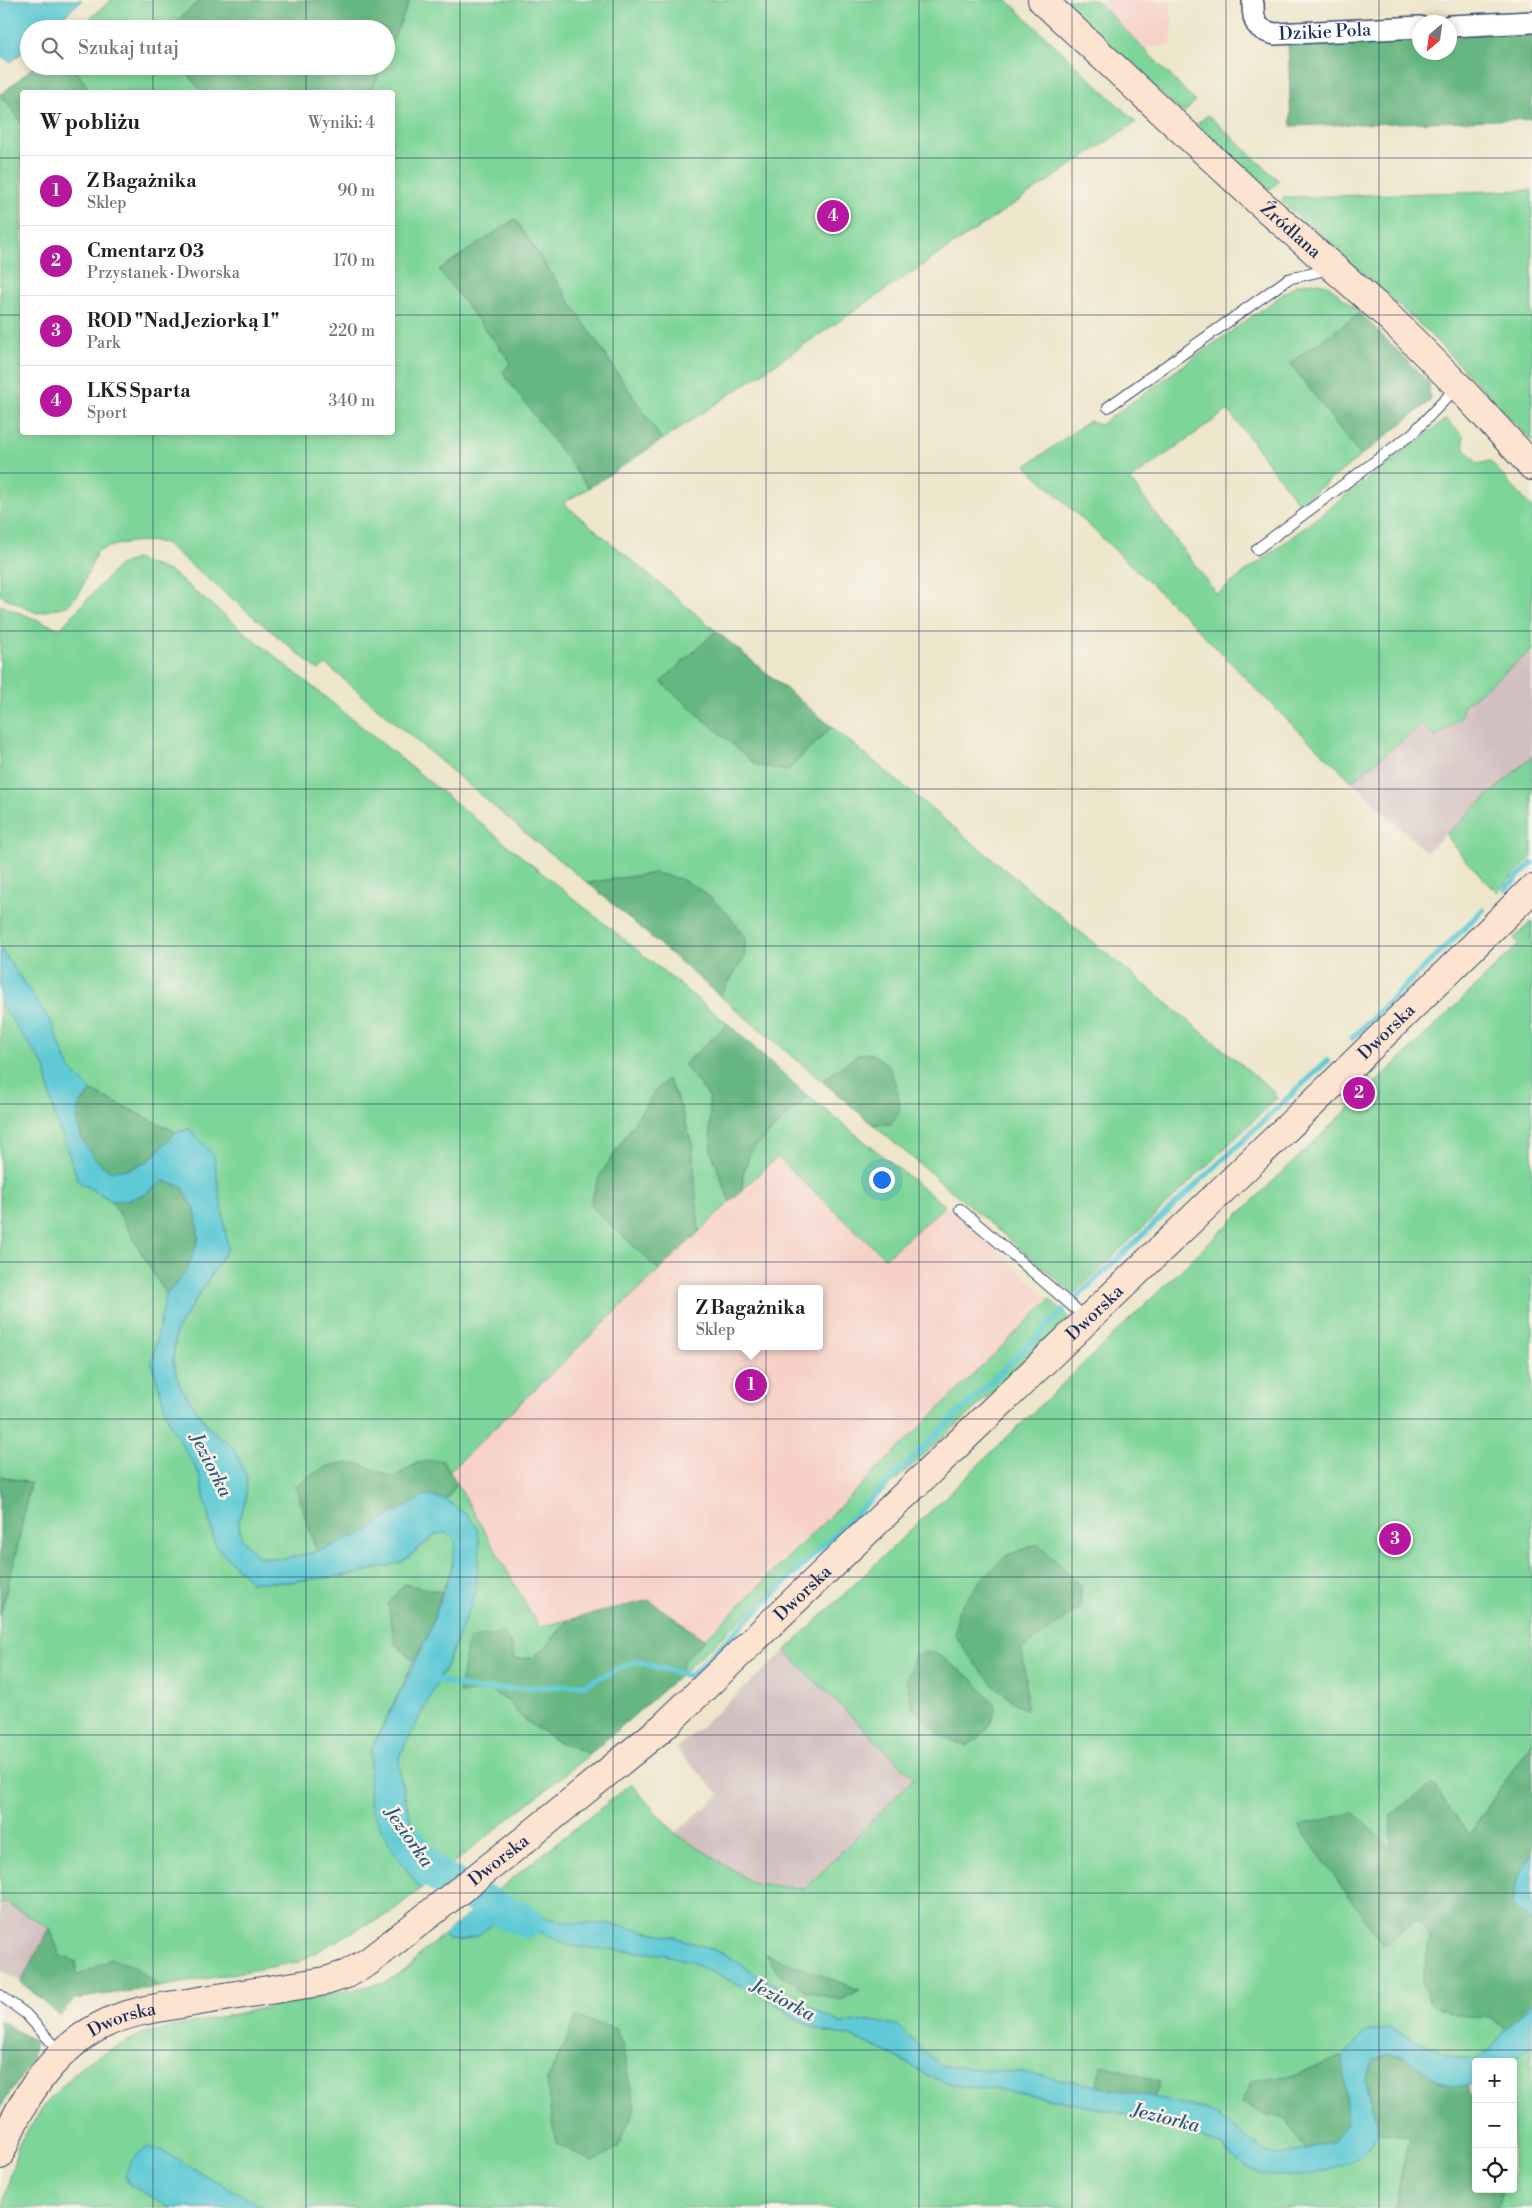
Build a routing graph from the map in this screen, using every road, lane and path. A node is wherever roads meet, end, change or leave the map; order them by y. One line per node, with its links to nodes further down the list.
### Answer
1 (1042, 0): 6 (street, Źródlana)
2 (1253, 4): 5 (street, Dzikie Pola)
3 (1532, 22): 4 (street)
4 (1457, 26)
5 (1412, 27)
6 (1334, 268): 7 (street, Źródlana); 8 (lane)
7 (1458, 386): 9 (street, Źródlana); 10 (lane)
8 (1108, 407)
9 (1532, 466)
10 (1257, 549)
11 (1532, 889): 13 (street, Dworska)
12 (960, 1210): 13 (lane)
13 (1087, 1319): 15 (street, Dworska)
14 (0, 1995): 15 (lane)
15 (62, 2053): 16 (street, Dworska)
16 (0, 2154)

